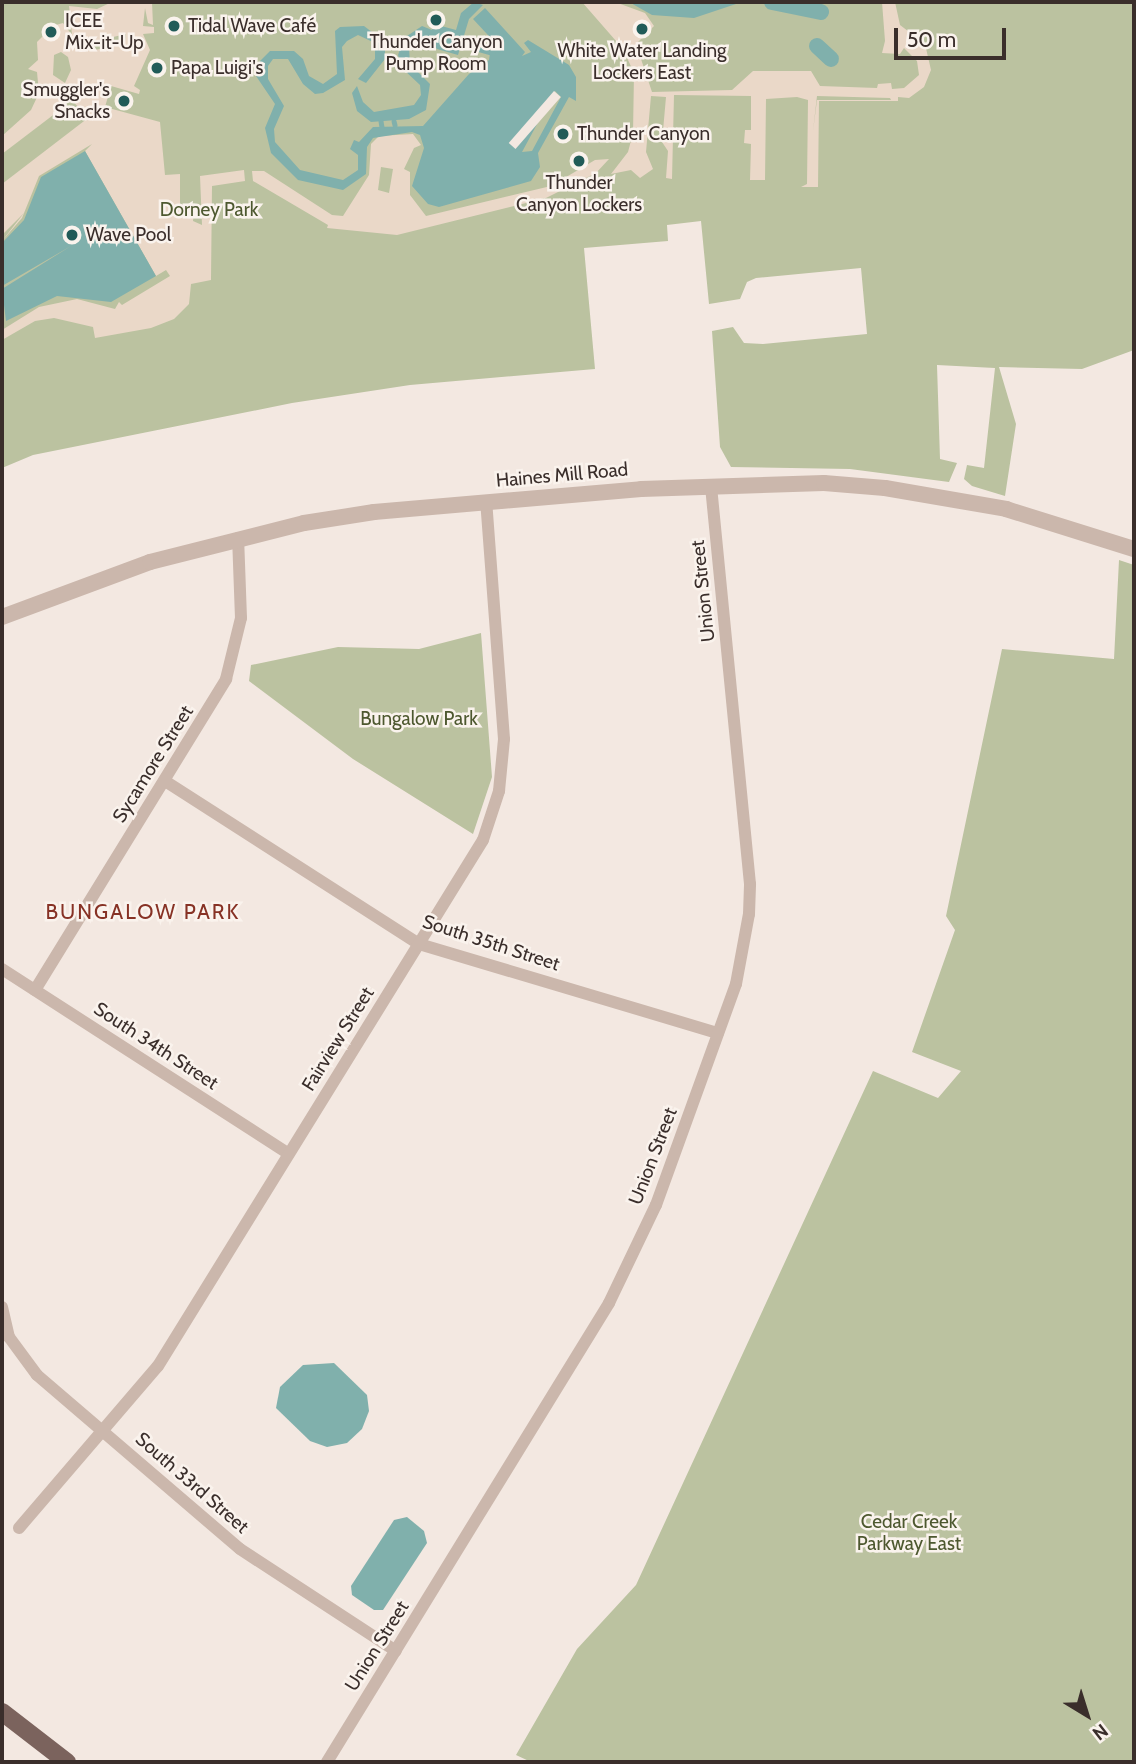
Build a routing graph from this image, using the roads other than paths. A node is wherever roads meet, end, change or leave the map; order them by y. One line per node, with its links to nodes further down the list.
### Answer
1 (712, 485): 2 (street, Haines Mill Road); 4 (street, Haines Mill Road); 10 (street, Union Street)
2 (486, 502): 3 (street, Haines Mill Road); 7 (street, Fairview Street)
3 (238, 538): 5 (street, Haines Mill Road); 6 (street, Sycamore Street)
4 (1134, 549)
5 (2, 617)
6 (165, 780): 7 (street, South 35th Street); 9 (street, Sycamore Street)
7 (419, 944): 10 (street, South 35th Street); 11 (street, Fairview Street)
8 (2, 969): 9 (street, South 34th Street)
9 (35, 990): 11 (street, South 34th Street)
10 (718, 1032): 15 (street, Union Street)
11 (289, 1154): 13 (street, Fairview Street)
12 (2, 1307): 13 (street, South 33rd Street)
13 (102, 1432): 14 (street, Fairview Street); 15 (street, South 33rd Street)
14 (19, 1528)
15 (396, 1651): 18 (street, Union Street)
16 (2, 1712): 17 (main road)
17 (67, 1762)
18 (327, 1762)

